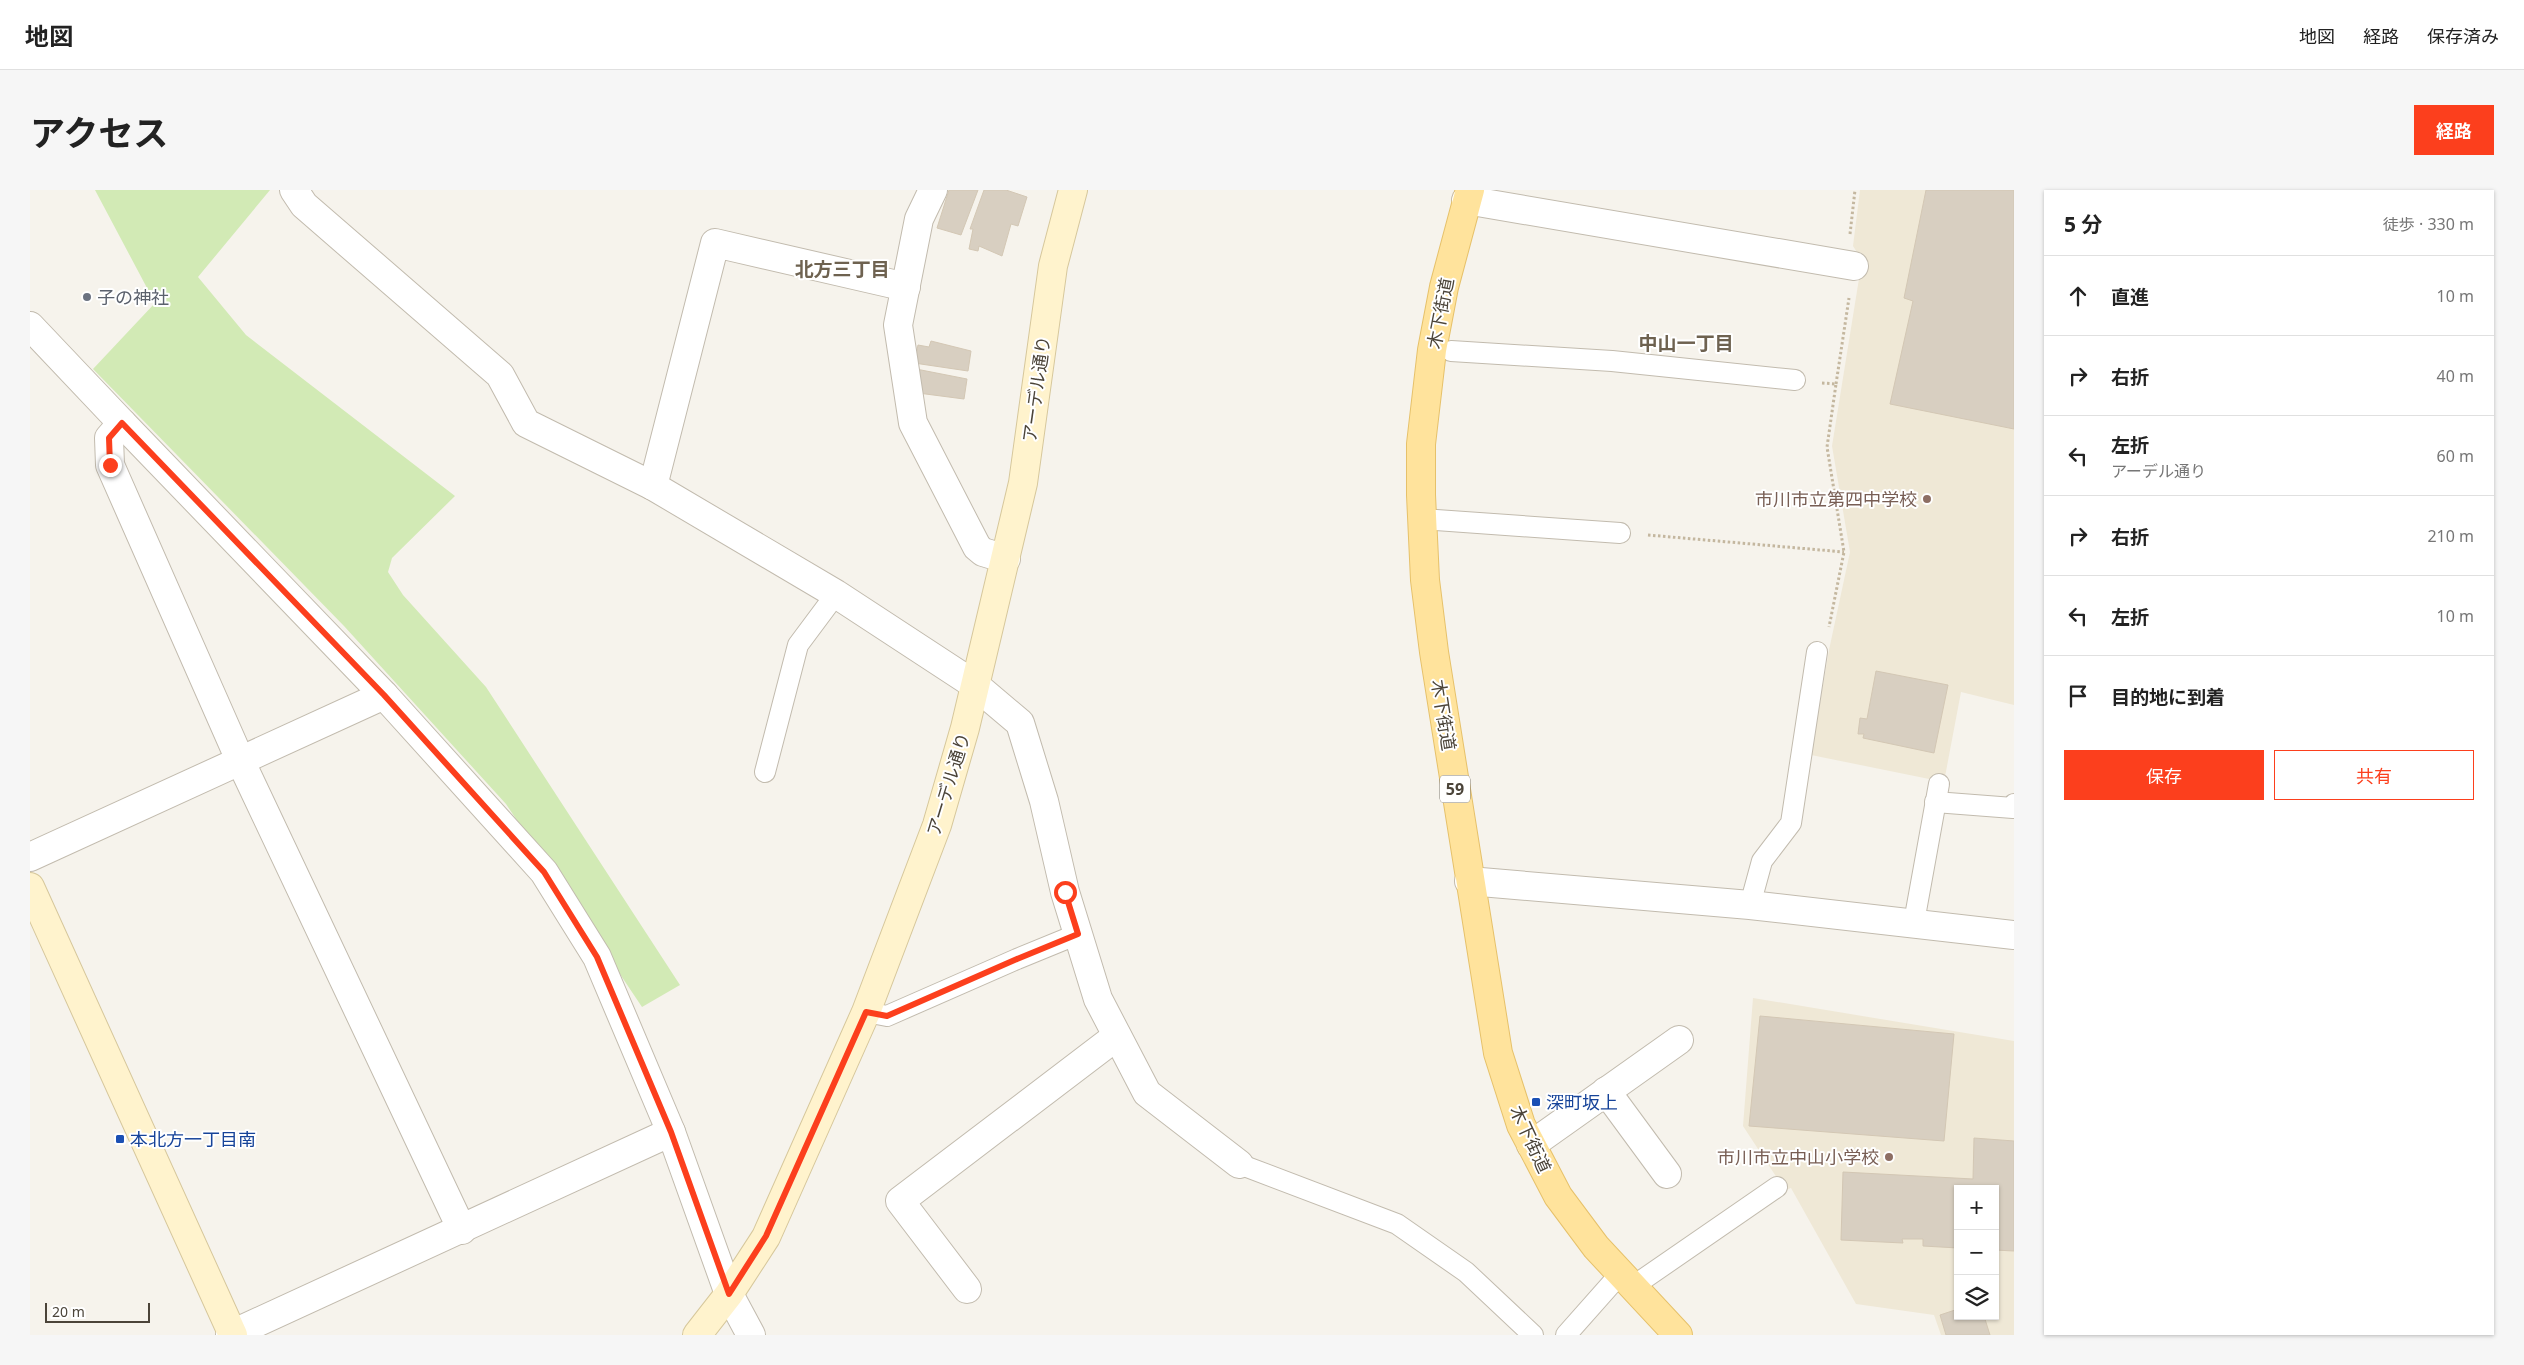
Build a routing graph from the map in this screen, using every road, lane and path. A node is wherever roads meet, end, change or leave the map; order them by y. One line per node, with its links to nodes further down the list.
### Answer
1 (294, 190): 13 (street)
2 (933, 190): 7 (street)
3 (1073, 190): 17 (street, アーデル通り)
4 (1855, 190): 6 (path)
5 (1468, 195): 6 (street); 14 (main road, 木下街道 / 59)
6 (1850, 265): 11 (path)
7 (906, 287): 13 (street); 17 (street)
8 (30, 326): 12 (street)
9 (1451, 351): 10 (lane)
10 (1795, 380): 11 (path)
11 (1836, 384): 16 (path)
12 (122, 423): 21 (street); 22 (street)
13 (653, 486): 18 (street)
14 (1422, 520): 15 (lane); 26 (main road, 木下街道 / 59)
15 (1620, 533): 16 (path)
16 (1844, 552): 19 (path)
17 (1006, 559): 20 (street, アーデル通り)
18 (836, 594): 20 (street); 23 (lane)
19 (1817, 652): 28 (lane)
20 (975, 685): 30 (street); 32 (street, アーデル通り)
21 (384, 695): 22 (street); 36 (street)
22 (241, 761): 25 (street); 41 (street)
23 (765, 772)
24 (2014, 804): 29 (lane)
25 (30, 857)
26 (1469, 881): 28 (street); 37 (main road, 木下街道 / 59)
27 (30, 887): 45 (street)
28 (1750, 905): 29 (street)
29 (1914, 922): 31 (street)
30 (1078, 934): 32 (lane); 33 (street)
31 (2014, 935)
32 (866, 1012): 44 (street, アーデル通り)
33 (1118, 1036): 38 (street); 43 (street)
34 (1679, 1040): 35 (street)
35 (1606, 1091): 37 (street); 39 (street)
36 (671, 1132): 41 (street); 44 (street)
37 (1531, 1145): 42 (main road, 木下街道 / 59)
38 (1238, 1164): 48 (lane)
39 (1667, 1174)
40 (1777, 1186): 42 (lane)
41 (462, 1230): 45 (street)
42 (1626, 1280): 49 (lane); 50 (main road, 木下街道 / 59)
43 (967, 1289)
44 (729, 1294): 46 (street, アーデル通り); 47 (street)
45 (232, 1334)
46 (698, 1335)
47 (751, 1335)
48 (1533, 1335)
49 (1566, 1335)
50 (1678, 1335)

